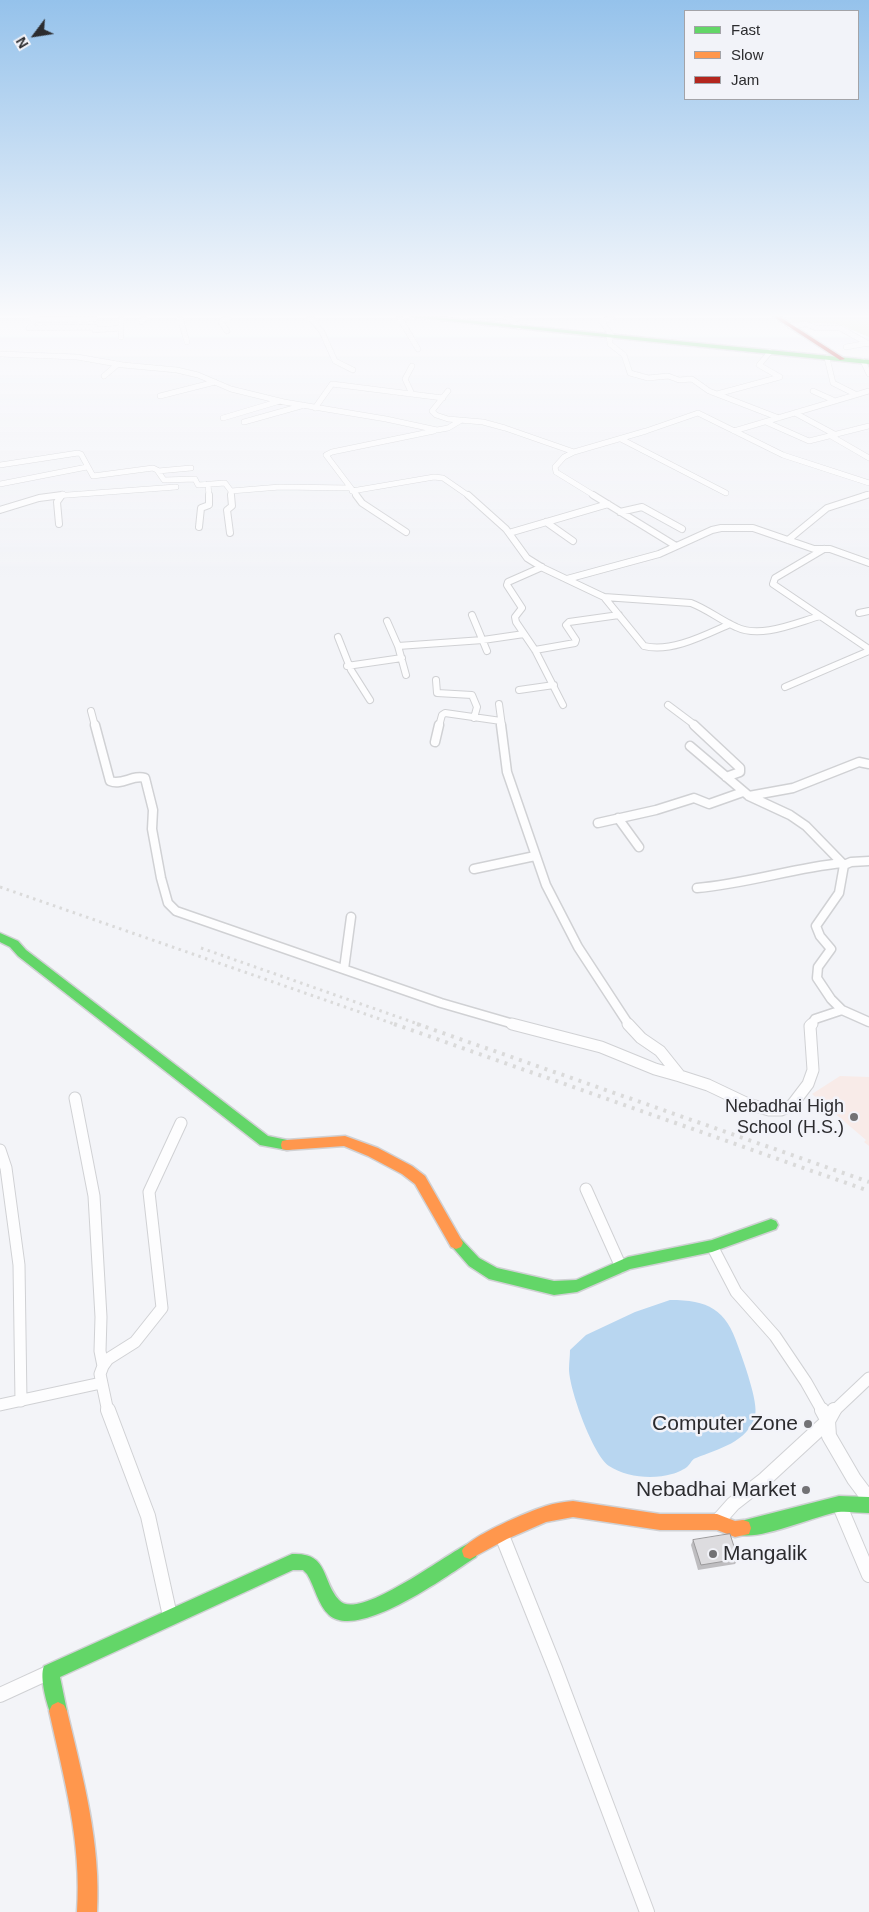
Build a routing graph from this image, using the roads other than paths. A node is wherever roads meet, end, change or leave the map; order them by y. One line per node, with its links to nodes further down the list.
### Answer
1 (262, 406): 9 (street)
2 (302, 406): 12 (street)
3 (303, 406): 7 (street)
4 (436, 406): 11 (street)
5 (749, 406): 10 (street)
6 (815, 406): 8 (street)
7 (315, 408): 15 (street)
8 (795, 413): 10 (street); 17 (street)
9 (223, 418)
10 (779, 418): 13 (street)
11 (460, 421): 15 (street); 19 (street)
12 (244, 422)
13 (766, 422): 16 (street); 17 (street)
14 (869, 426): 17 (street)
15 (437, 430): 30 (street)
16 (734, 431): 18 (street); 26 (street)
17 (834, 435): 20 (street)
18 (621, 439): 19 (street); 32 (street)
19 (574, 452): 38 (street)
20 (868, 456)
21 (0, 465): 22 (street)
22 (87, 467): 24 (street); 27 (street)
23 (191, 468): 24 (street)
24 (158, 471): 25 (street)
25 (177, 480): 28 (street); 29 (street)
26 (869, 483)
27 (0, 484)
28 (208, 484): 31 (street); 43 (street)
29 (176, 487): 33 (street); 35 (street)
30 (351, 490): 31 (street); 45 (street); 47 (street)
31 (231, 492): 46 (street)
32 (726, 493)
33 (63, 494): 39 (street); 42 (street)
34 (869, 494): 36 (street)
35 (174, 495)
36 (862, 497): 37 (street); 48 (street)
37 (869, 501)
38 (608, 504): 40 (street); 41 (street)
39 (0, 510)
40 (620, 512): 44 (street); 50 (street)
41 (546, 522): 47 (street); 49 (street)
42 (59, 524)
43 (199, 526)
44 (682, 529)
45 (406, 532)
46 (230, 533)
47 (508, 533): 53 (street)
48 (788, 540): 50 (street); 51 (street)
49 (573, 541)
50 (676, 546): 54 (street)
51 (824, 549): 52 (street); 60 (street)
52 (869, 563)
53 (542, 568): 54 (street); 63 (street)
54 (567, 579): 55 (street)
55 (604, 597): 59 (street); 62 (street)
56 (869, 611): 57 (street)
57 (859, 613)
58 (472, 614): 65 (street)
59 (619, 615): 62 (street); 67 (street)
60 (820, 616): 62 (street); 68 (street)
61 (387, 621): 66 (street)
62 (730, 624)
63 (524, 634): 65 (street); 67 (street)
64 (338, 637): 71 (street)
65 (483, 640): 66 (street); 69 (street)
66 (398, 646): 70 (street)
67 (534, 650): 74 (street)
68 (869, 650): 75 (street)
69 (488, 651)
70 (402, 658): 71 (street); 72 (street)
71 (347, 666): 77 (street)
72 (406, 675)
73 (436, 680): 82 (street)
74 (554, 685): 76 (street); 80 (street)
75 (785, 687)
76 (519, 690)
77 (370, 700)
78 (498, 704): 83 (street)
79 (668, 705): 87 (street)
80 (563, 706)
81 (92, 712): 99 (street)
82 (474, 718): 83 (street); 84 (street)
83 (501, 722): 92 (street)
84 (435, 742)
85 (690, 746): 87 (street)
86 (869, 764): 88 (street)
87 (726, 777): 88 (street)
88 (746, 794): 89 (street); 94 (street)
89 (618, 818): 90 (street); 91 (street)
90 (598, 823)
91 (640, 847)
92 (535, 856): 95 (street); 102 (street)
93 (869, 861): 94 (street)
94 (843, 864): 96 (street); 100 (street)
95 (474, 869)
96 (697, 888)
97 (352, 917): 99 (street)
98 (0, 937): 110 (main road)
99 (344, 969): 102 (street)
100 (842, 1010): 101 (street); 102 (street)
101 (869, 1022)
102 (680, 1076)
103 (75, 1098): 111 (street)
104 (181, 1123): 111 (street)
105 (0, 1150): 106 (street)
106 (3, 1169): 114 (street)
107 (586, 1189): 110 (street)
108 (771, 1225): 109 (main road)
109 (712, 1246): 110 (main road); 116 (street)
110 (621, 1267)
111 (102, 1366): 113 (street)
112 (869, 1378): 116 (street)
113 (101, 1383): 114 (street); 123 (street)
114 (21, 1401): 115 (street)
115 (0, 1405)
116 (828, 1421): 117 (street); 120 (street)
117 (869, 1499)
118 (839, 1504): 119 (main road); 120 (main road); 122 (street)
119 (869, 1505)
120 (717, 1522): 121 (main road)
121 (501, 1533): 123 (main road); 127 (street)
122 (869, 1575)
123 (170, 1616): 124 (main road)
124 (50, 1672): 125 (street); 126 (main road)
125 (0, 1695)
126 (87, 1912)
127 (647, 1912)

